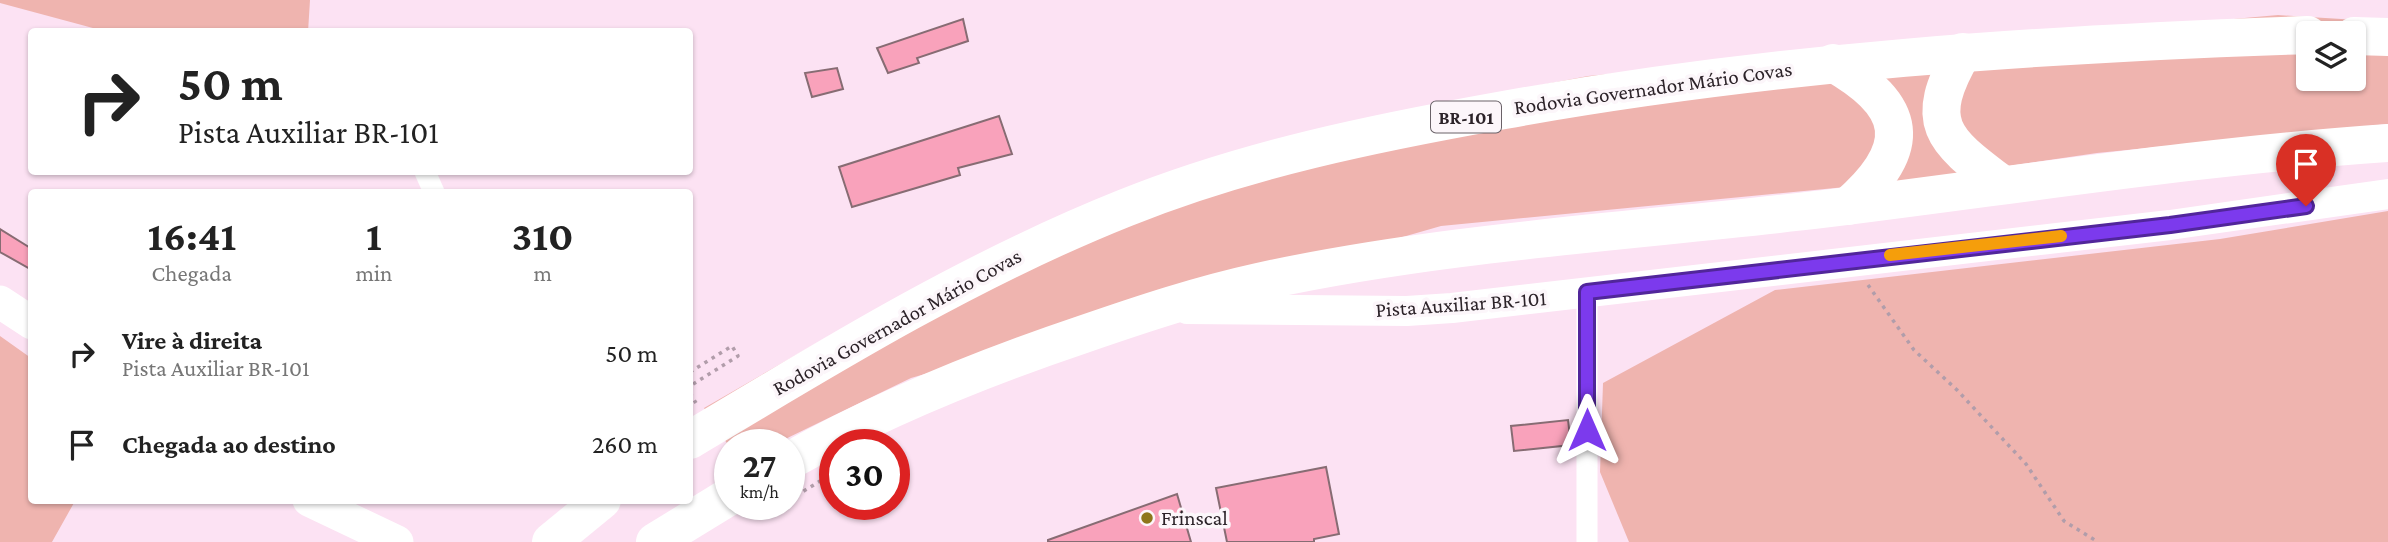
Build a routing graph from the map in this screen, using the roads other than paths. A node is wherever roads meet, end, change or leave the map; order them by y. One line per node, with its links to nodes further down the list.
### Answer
1 (2296, 36): 4 (highway, Rodovia Governador Mário Covas / BR-101)
2 (2366, 36): 3 (highway)
3 (2388, 37)
4 (1963, 52): 5 (highway, Rodovia Governador Mário Covas / BR-101); 7 (highway)
5 (1833, 63): 9 (highway); 14 (highway, Rodovia Governador Mário Covas / BR-101)
6 (2388, 143): 7 (highway)
7 (2004, 185): 9 (highway)
8 (2388, 194): 10 (main road, Pista Auxiliar BR-101)
9 (1848, 206): 12 (highway)
10 (1587, 292): 12 (main road, Pista Auxiliar BR-101); 22 (street)
11 (0, 302): 13 (main road)
12 (1158, 308): 15 (highway)
13 (28, 320)
14 (693, 438)
15 (805, 453)
16 (305, 504): 19 (main road)
17 (317, 504): 20 (main road)
18 (714, 506): 21 (highway)
19 (353, 542)
20 (397, 542)
21 (656, 542)
22 (1587, 542)

